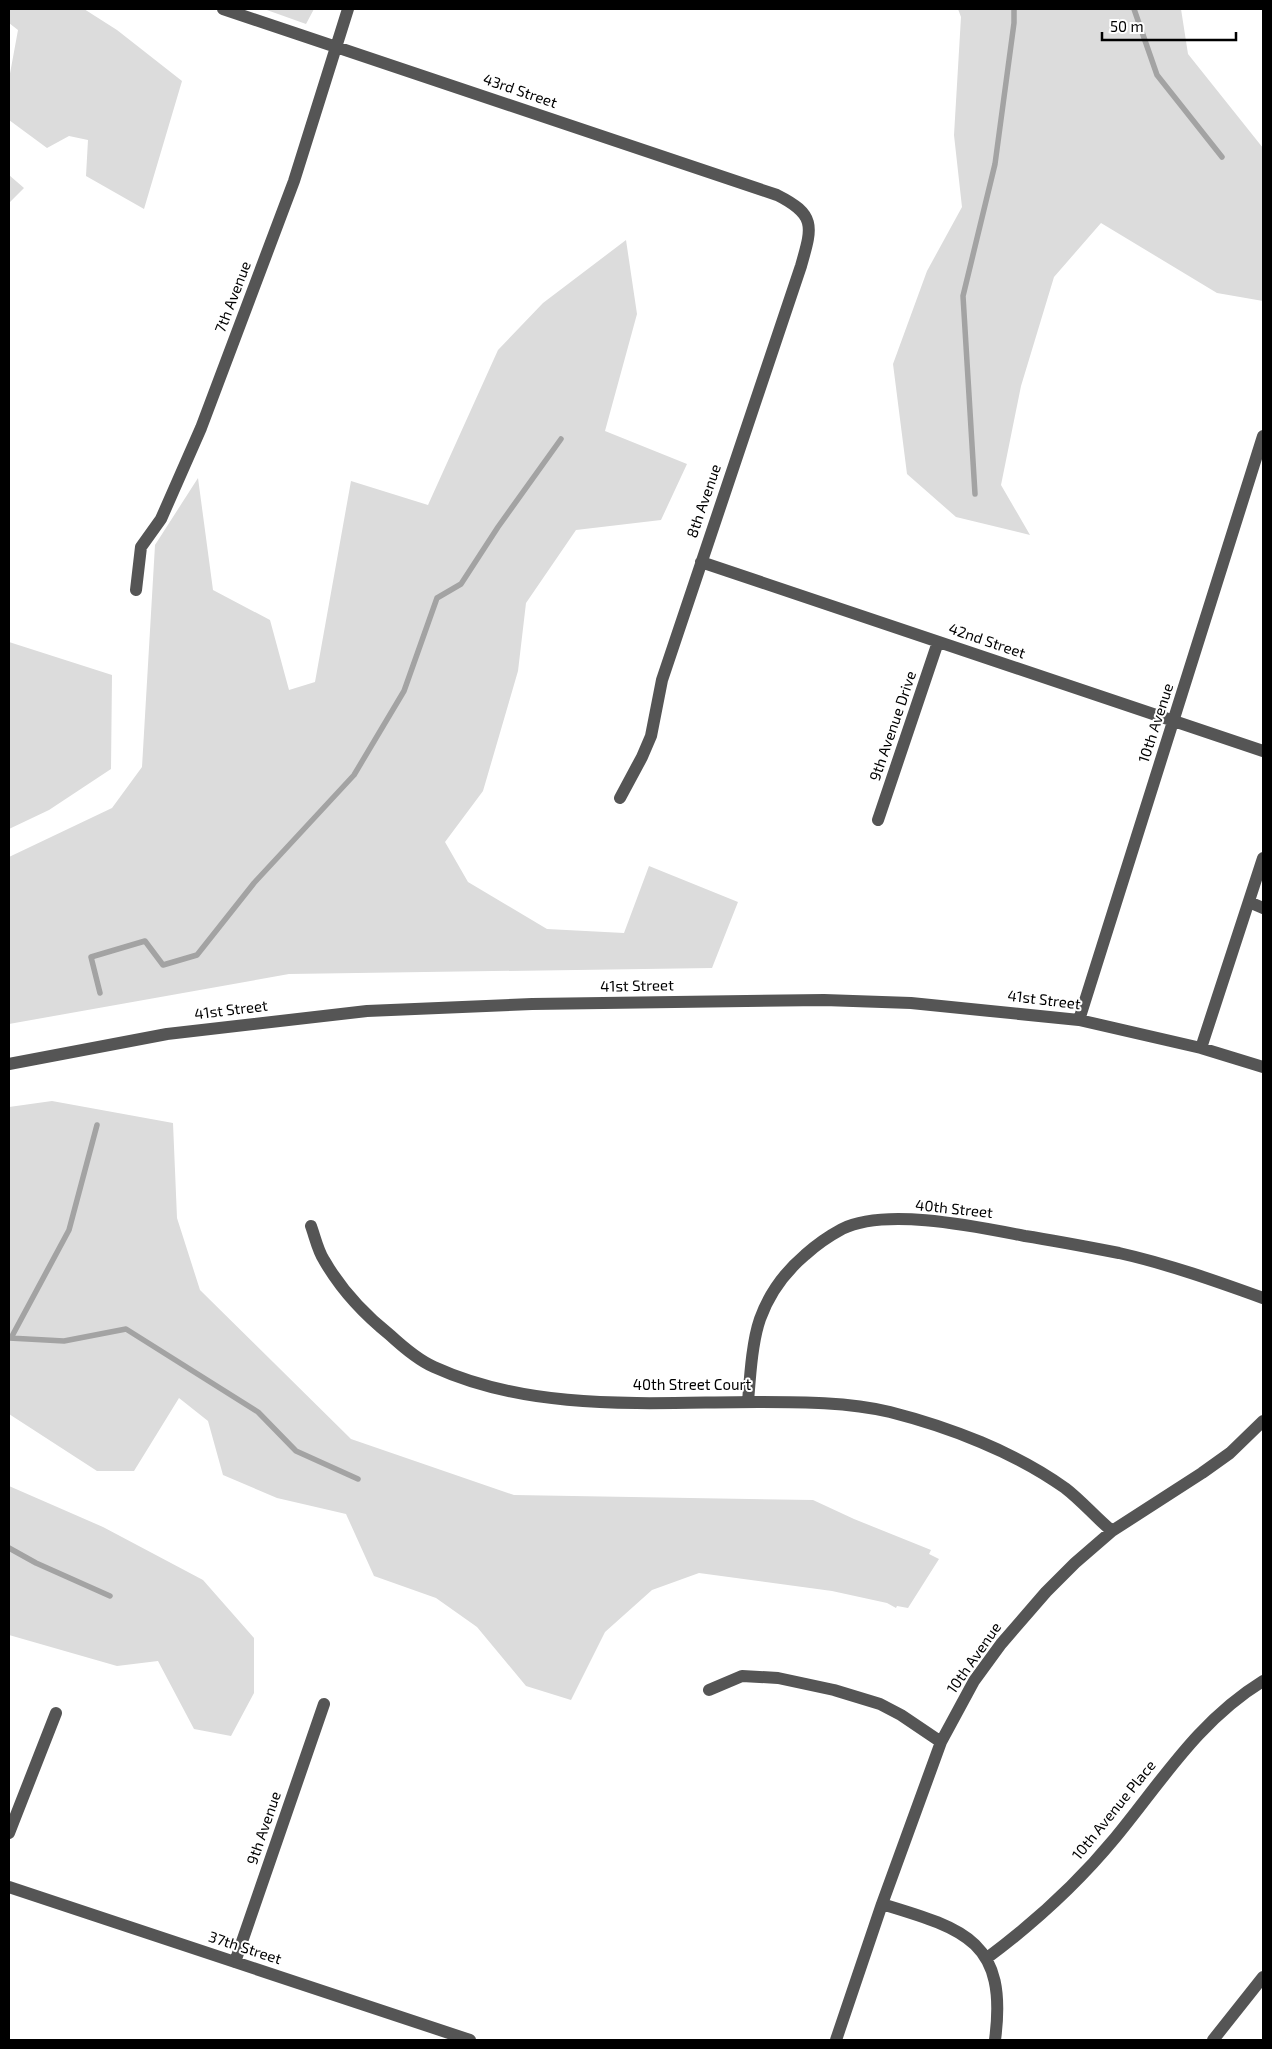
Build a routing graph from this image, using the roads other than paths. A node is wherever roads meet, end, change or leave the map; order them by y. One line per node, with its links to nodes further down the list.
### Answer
1 (223, 9): 3 (street, 43rd Street)
2 (348, 9): 3 (street, 7th Avenue)
3 (337, 47): 4 (street, 43rd Street); 7 (street, 7th Avenue)
4 (803, 211): 6 (street, 8th Avenue)
5 (1263, 436): 9 (street, 10th Avenue)
6 (701, 562): 8 (street, 42nd Street); 11 (street, 8th Avenue)
7 (136, 590)
8 (938, 642): 9 (street, 42nd Street); 12 (street, 9th Avenue Drive)
9 (1174, 721): 10 (street, 42nd Street); 16 (street, 10th Avenue)
10 (1263, 751)
11 (620, 798)
12 (878, 820)
13 (1263, 858): 14 (street)
14 (1249, 902): 15 (street); 17 (street)
15 (1263, 908)
16 (1079, 1020): 17 (street, 41st Street); 18 (street, 41st Street)
17 (1201, 1048): 19 (street, 41st Street)
18 (9, 1064)
19 (1263, 1067)
20 (311, 1226): 22 (street, 40th Street Court)
21 (1263, 1298): 22 (street, 40th Street)
22 (748, 1402): 24 (street, 40th Street Court)
23 (1263, 1420): 24 (street, 10th Avenue)
24 (1112, 1531): 29 (street, 10th Avenue)
25 (1263, 1681): 33 (street, 10th Avenue Place)
26 (709, 1690): 29 (street)
27 (324, 1704): 34 (street, 9th Avenue)
28 (56, 1713): 30 (street)
29 (941, 1742): 32 (street, 10th Avenue)
30 (9, 1834)
31 (9, 1887): 34 (street, 37th Street)
32 (882, 1904): 33 (street); 37 (street, 10th Avenue)
33 (987, 1958): 38 (street)
34 (235, 1962): 36 (street, 37th Street)
35 (1263, 1977): 39 (street)
36 (470, 2040)
37 (836, 2040)
38 (995, 2040)
39 (1213, 2040)

